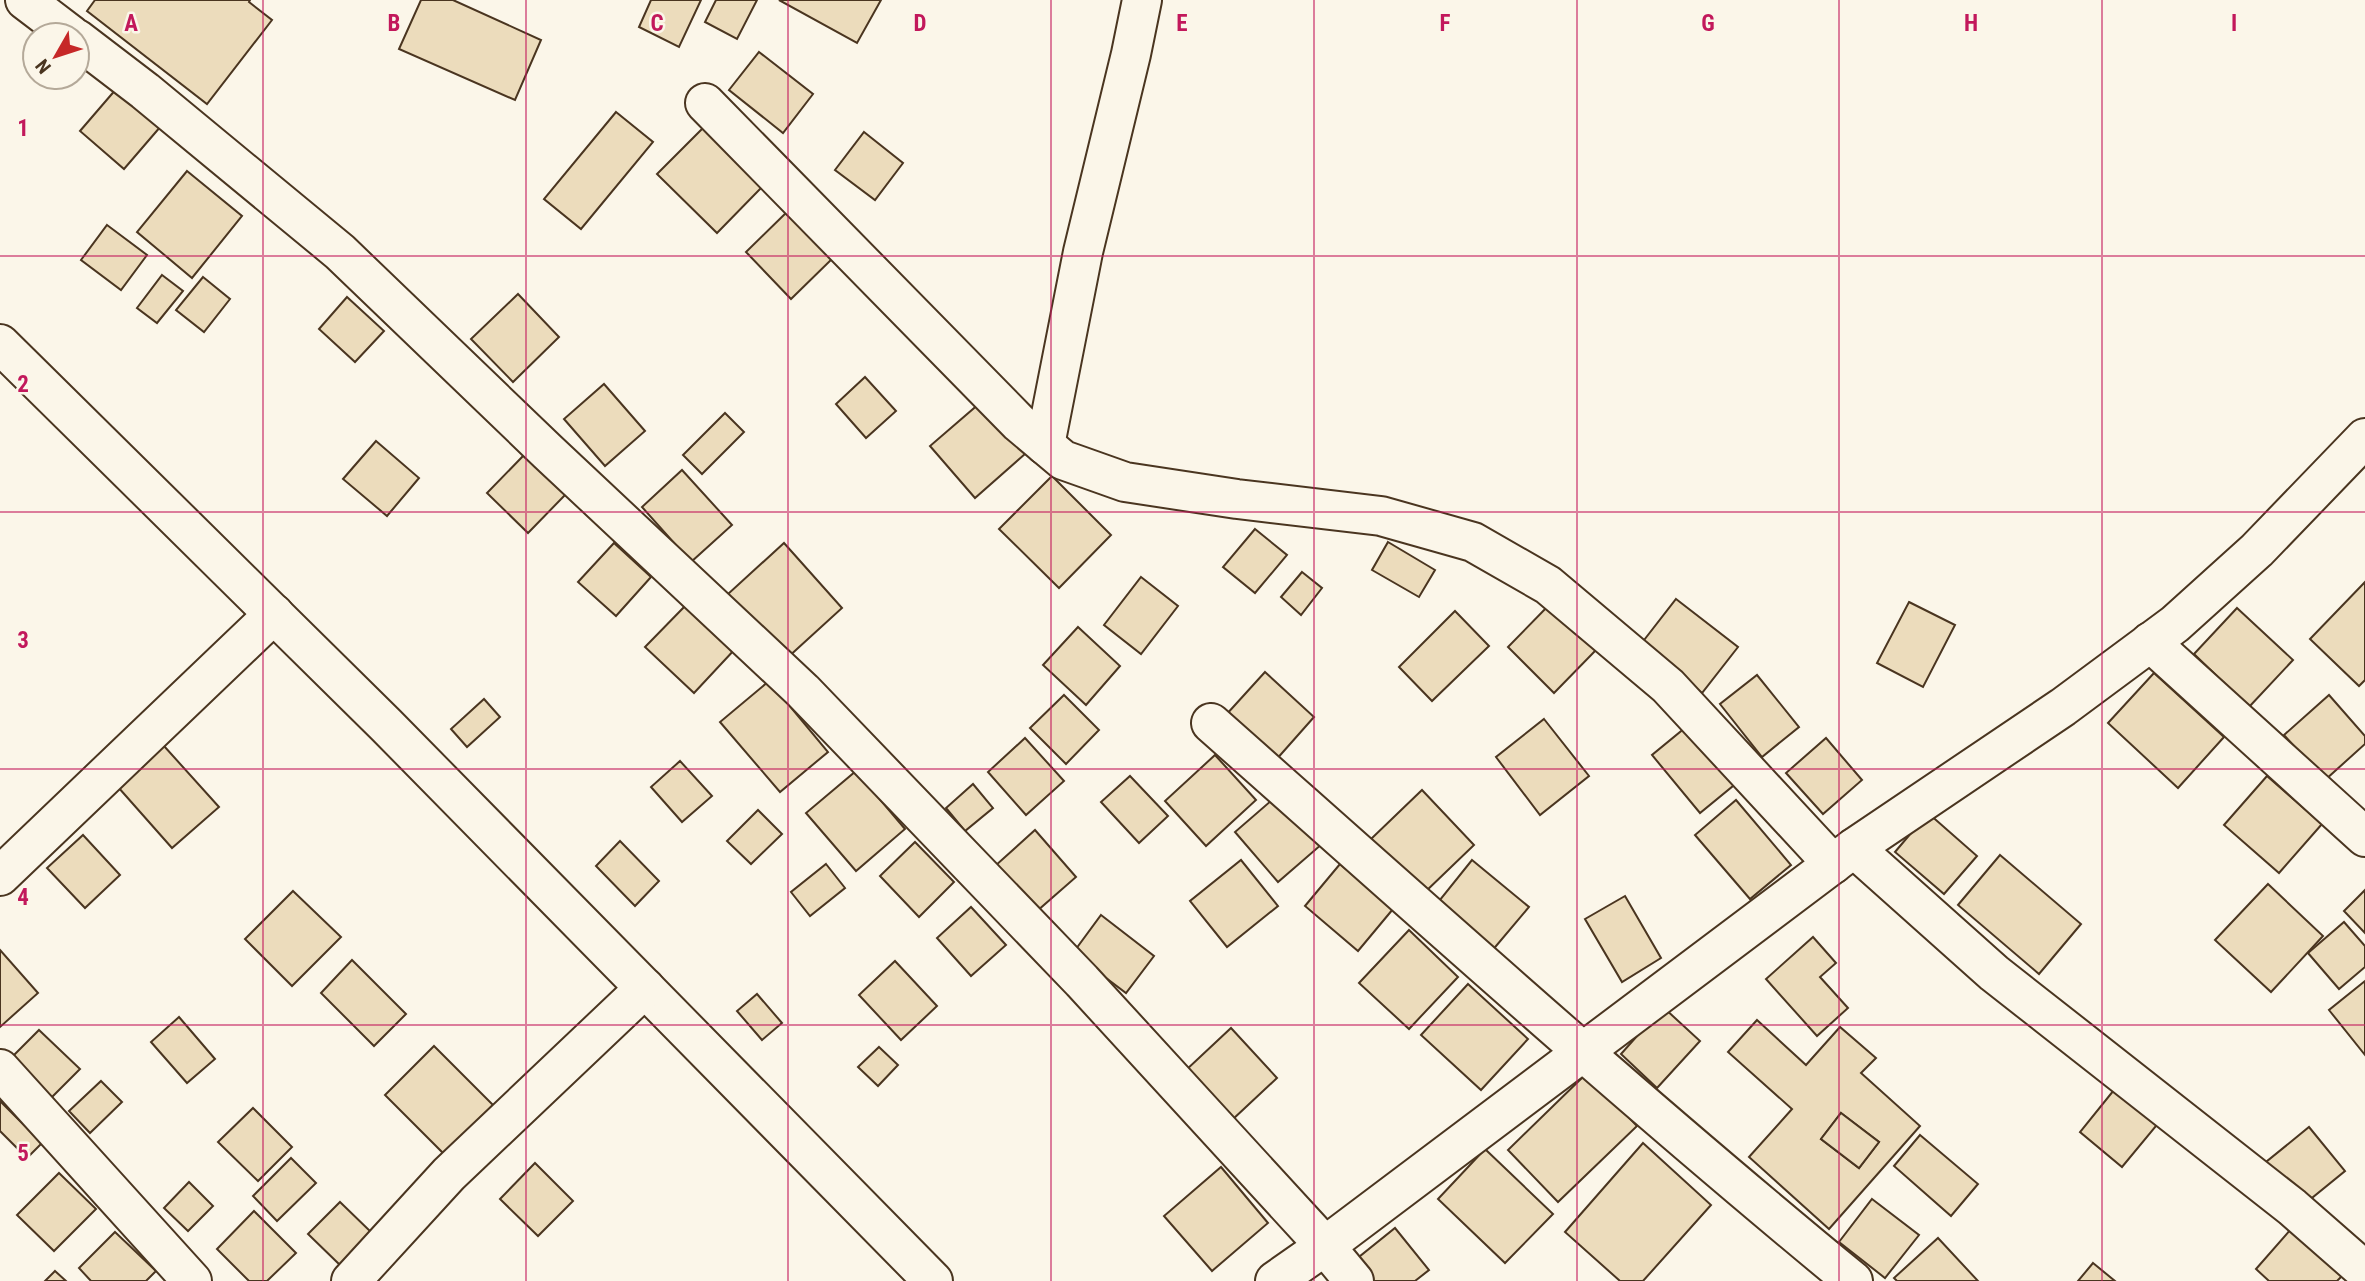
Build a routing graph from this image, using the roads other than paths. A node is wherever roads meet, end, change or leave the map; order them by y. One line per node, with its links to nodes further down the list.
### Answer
1 (25, 0): 3 (street)
2 (1142, 0): 8 (street)
3 (53, 21)
4 (91, 50): 18 (street)
5 (705, 103): 8 (street)
6 (1, 344): 9 (street)
7 (2365, 438): 10 (street)
8 (1045, 445): 13 (street)
9 (274, 614): 14 (street); 15 (street)
10 (2150, 642): 12 (street); 13 (street)
11 (1211, 723): 16 (street)
12 (2365, 837)
13 (1844, 856): 16 (street); 19 (street)
14 (0, 876)
15 (645, 988): 21 (street); 22 (street)
16 (1582, 1053): 18 (street); 25 (street)
17 (0, 1069): 20 (street)
18 (1325, 1246): 23 (street); 24 (street)
19 (2365, 1271)
20 (192, 1281)
21 (351, 1281)
22 (933, 1281)
23 (1275, 1281)
24 (1354, 1281)
25 (1853, 1281)

